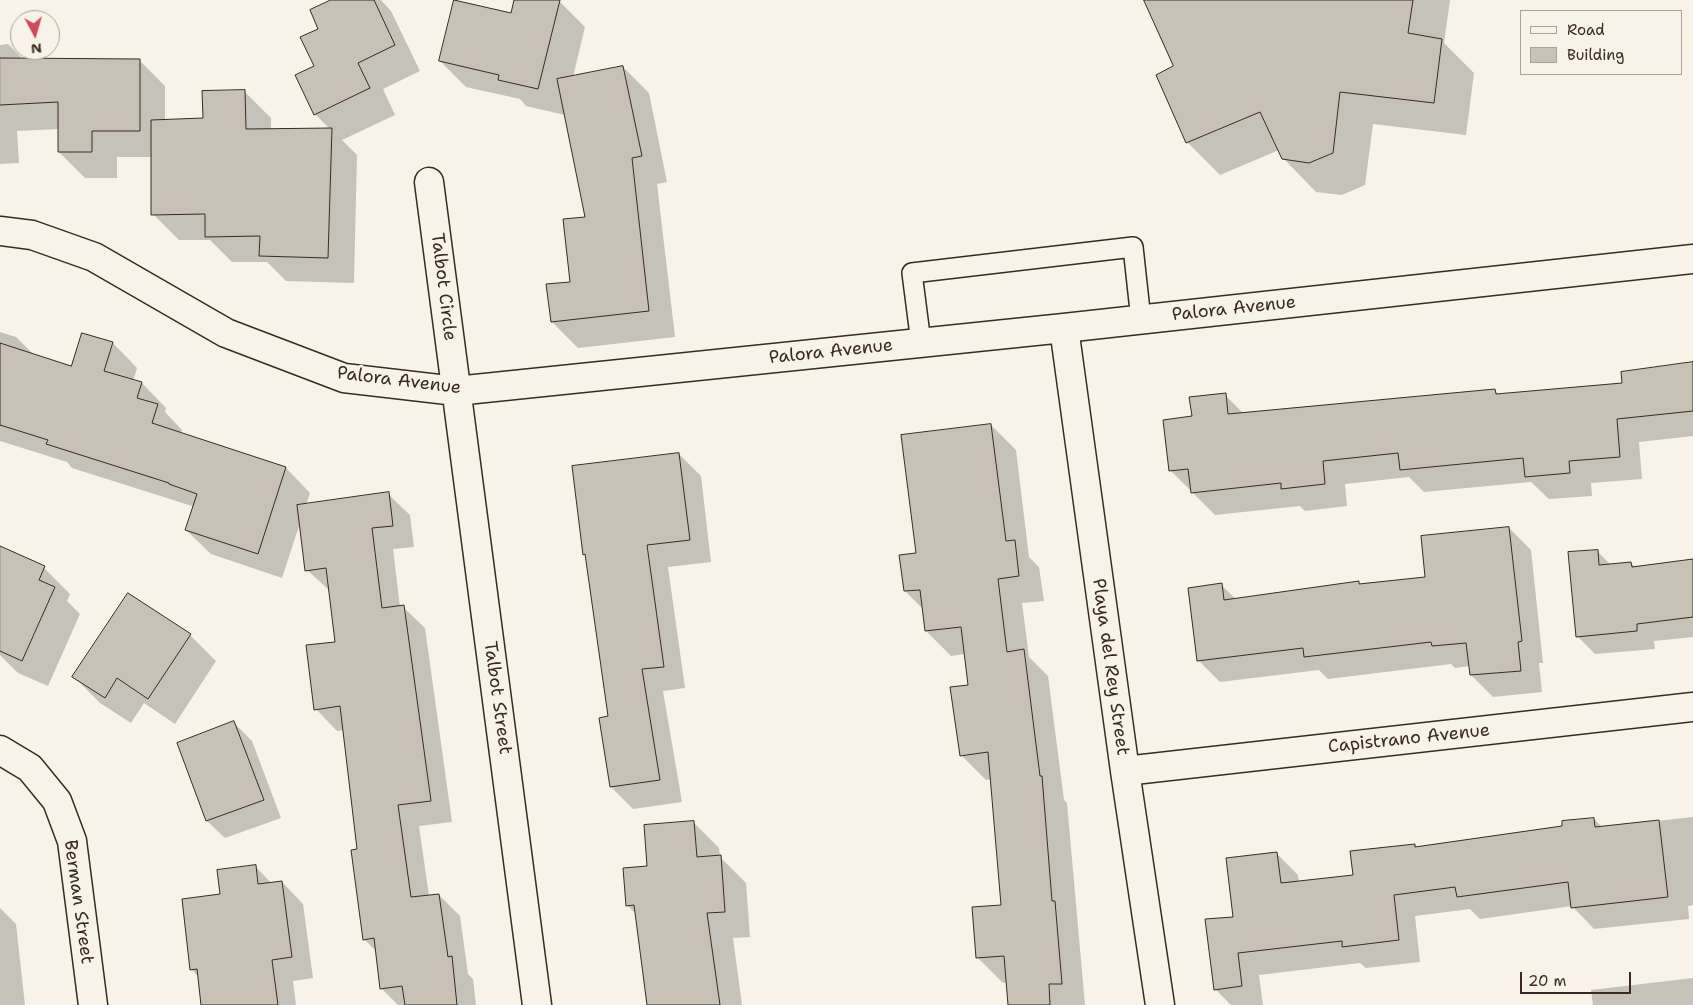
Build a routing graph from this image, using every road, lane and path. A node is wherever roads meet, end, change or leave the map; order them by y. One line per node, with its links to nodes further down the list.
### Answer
1 (429, 182): 7 (street, Talbot Circle)
2 (0, 231): 7 (street, Palora Avenue)
3 (1693, 259): 4 (street, Palora Avenue)
4 (1141, 320): 5 (street, Palora Avenue); 6 (lane)
5 (1064, 328): 6 (street, Palora Avenue); 10 (street, Playa del Rey Street)
6 (921, 343): 7 (street, Palora Avenue)
7 (456, 391): 12 (street, Talbot Street)
8 (1693, 708): 10 (street, Capistrano Avenue)
9 (0, 750): 11 (street, Berman Street)
10 (1125, 771): 13 (street, Playa del Rey Street)
11 (93, 1005)
12 (537, 1005)
13 (1160, 1005)

